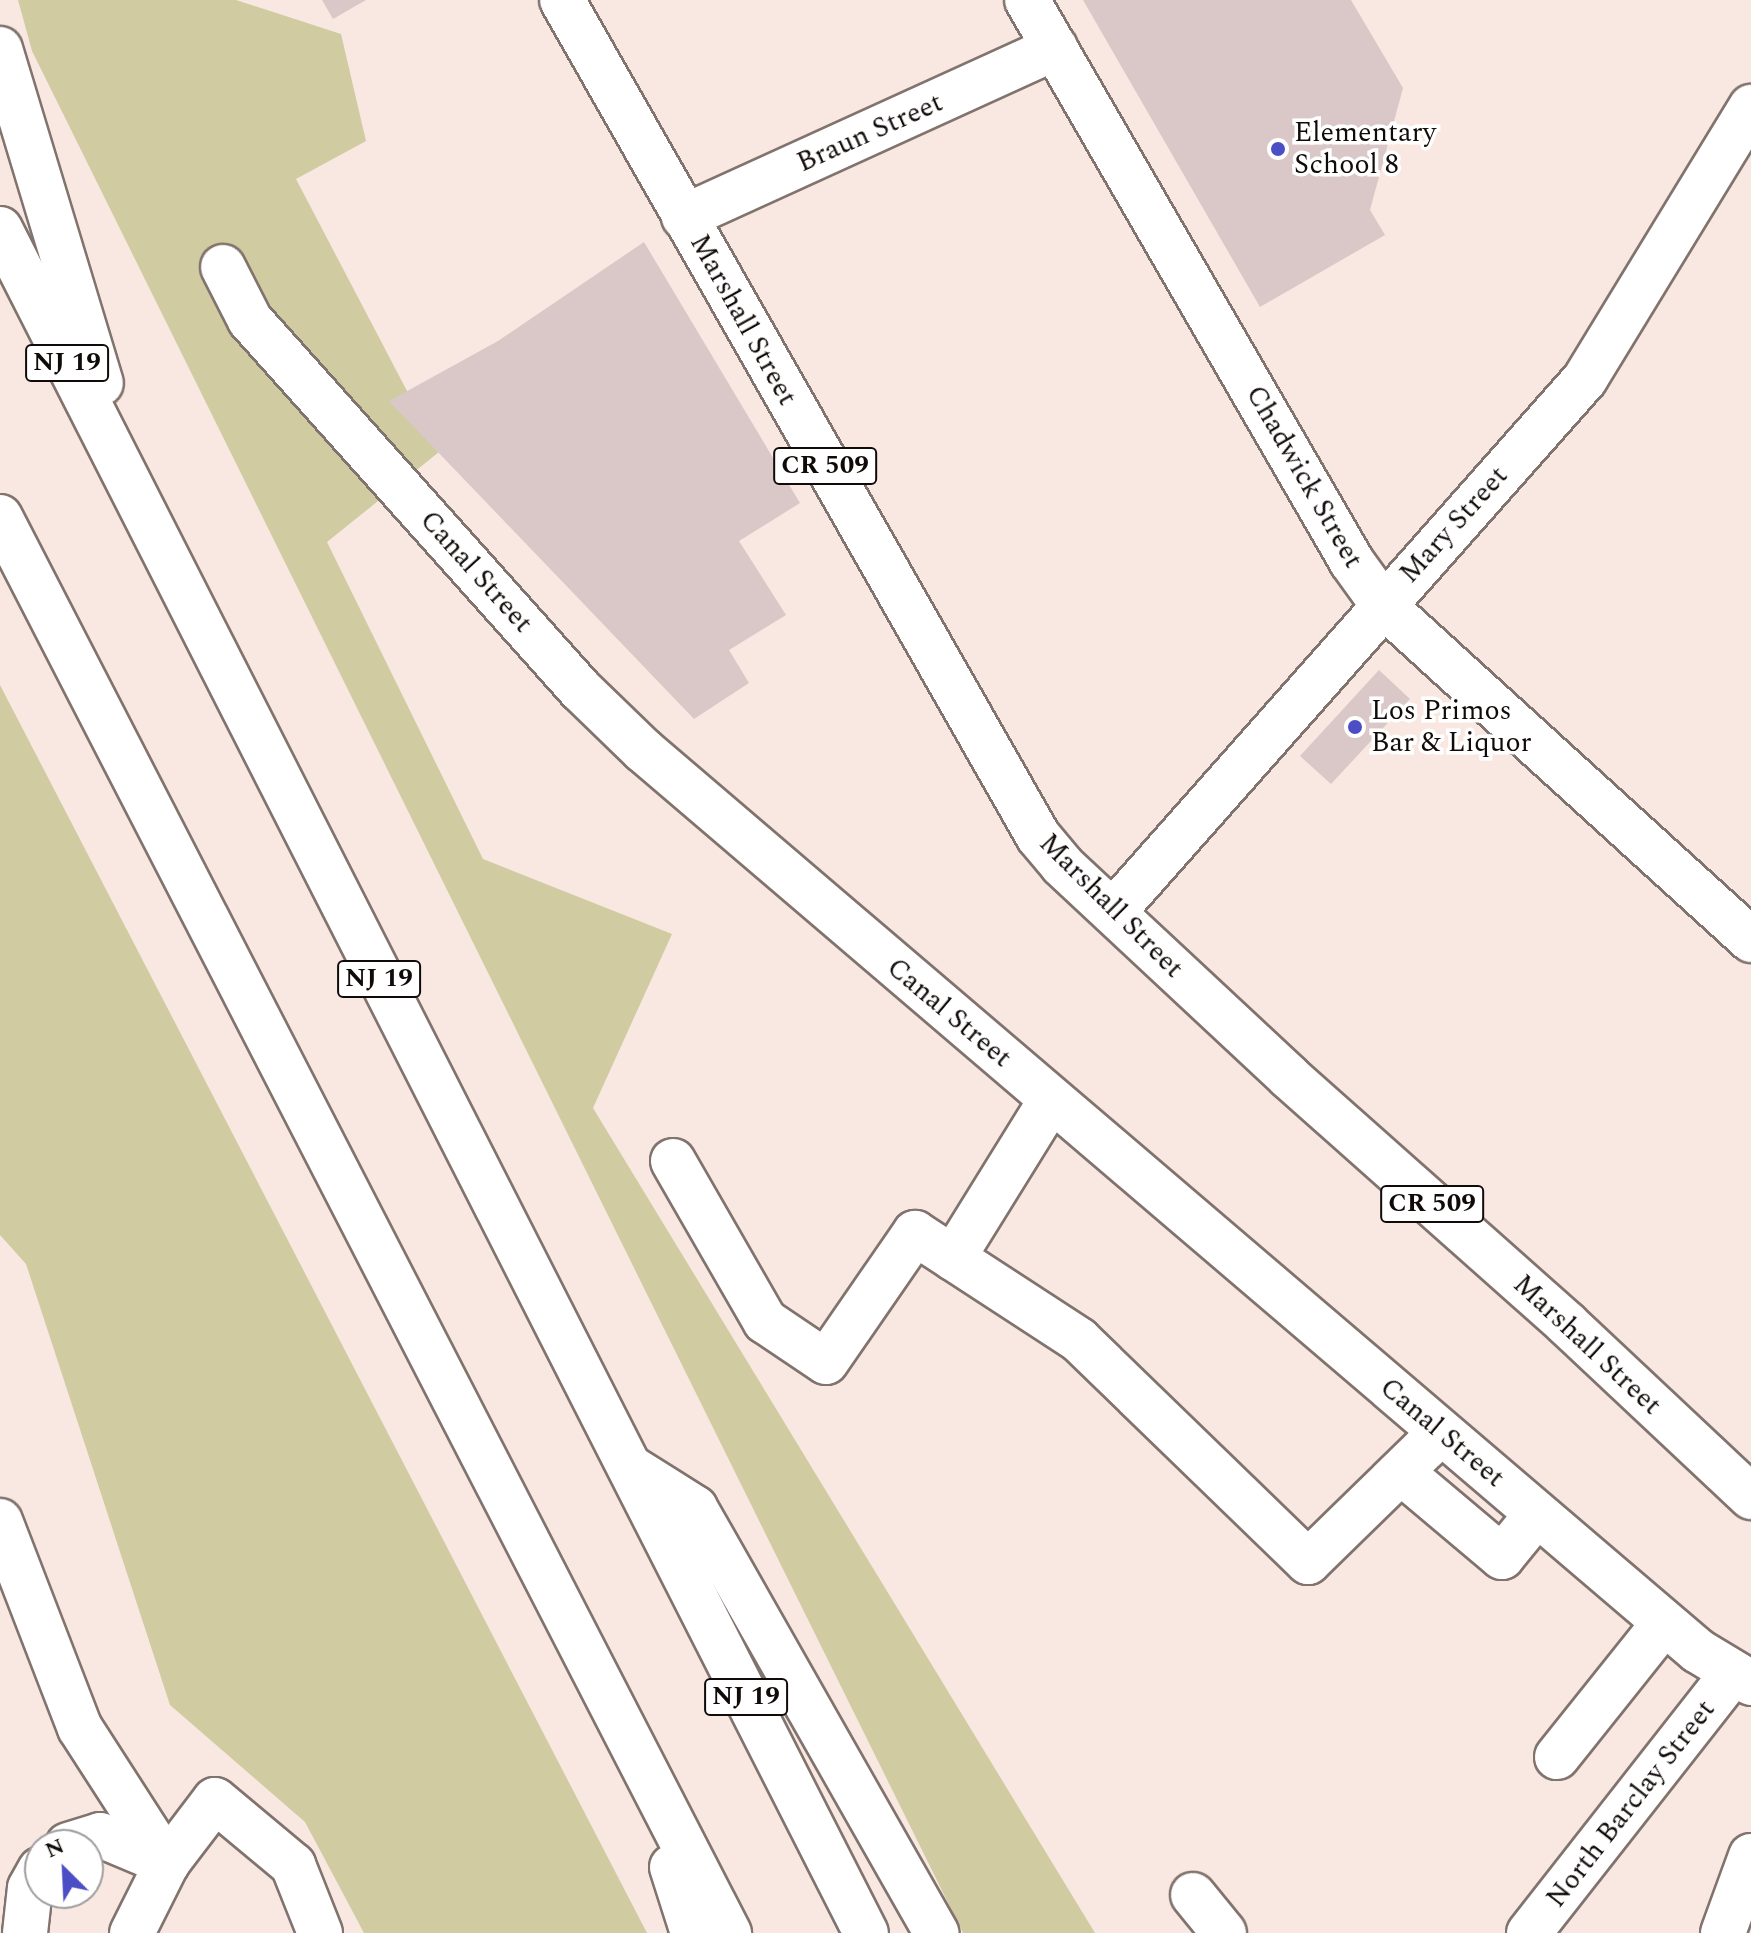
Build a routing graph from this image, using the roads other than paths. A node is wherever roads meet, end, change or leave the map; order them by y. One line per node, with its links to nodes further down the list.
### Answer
1 (562, 0): 6 (main road, Marshall Street / CR 509)
2 (1027, 0): 3 (main road, Chadwick Street)
3 (1055, 48): 6 (main road, Braun Street); 11 (main road, Chadwick Street)
4 (0, 49): 9 (main road)
5 (1751, 107): 11 (main road, Mary Street)
6 (684, 217): 12 (main road, Marshall Street / CR 509)
7 (0, 229): 9 (main road, NJ 19)
8 (223, 267): 14 (main road, Canal Street)
9 (135, 496): 18 (main road, NJ 19)
10 (0, 517): 25 (main road)
11 (1383, 605): 12 (main road, Mary Street); 13 (main road, Chadwick Street)
12 (1113, 912): 20 (main road, Marshall Street / CR 509)
13 (1751, 940)
14 (1051, 1100): 16 (main road); 17 (main road, Canal Street)
15 (673, 1161): 16 (main road)
16 (953, 1258): 19 (main road)
17 (1437, 1429): 19 (main road); 21 (main road, Canal Street)
18 (623, 1462): 37 (main road, NJ 19); 38 (main road)
19 (1401, 1472): 21 (main road)
20 (1751, 1497)
21 (1537, 1514): 23 (main road, Canal Street)
22 (0, 1521): 29 (main road)
23 (1664, 1623): 24 (main road, Canal Street); 26 (main road)
24 (1742, 1679): 40 (main road, North Barclay Street)
25 (637, 1754): 35 (main road); 36 (main road)
26 (1557, 1757)
27 (104, 1837): 29 (main road)
28 (1751, 1856): 41 (main road)
29 (167, 1863): 33 (main road); 34 (main road)
30 (1193, 1895): 39 (main road)
31 (28, 1909): 32 (main road)
32 (25, 1933)
33 (132, 1933)
34 (320, 1933)
35 (693, 1933)
36 (729, 1933)
37 (866, 1933)
38 (936, 1933)
39 (1224, 1933)
40 (1529, 1933)
41 (1723, 1933)

